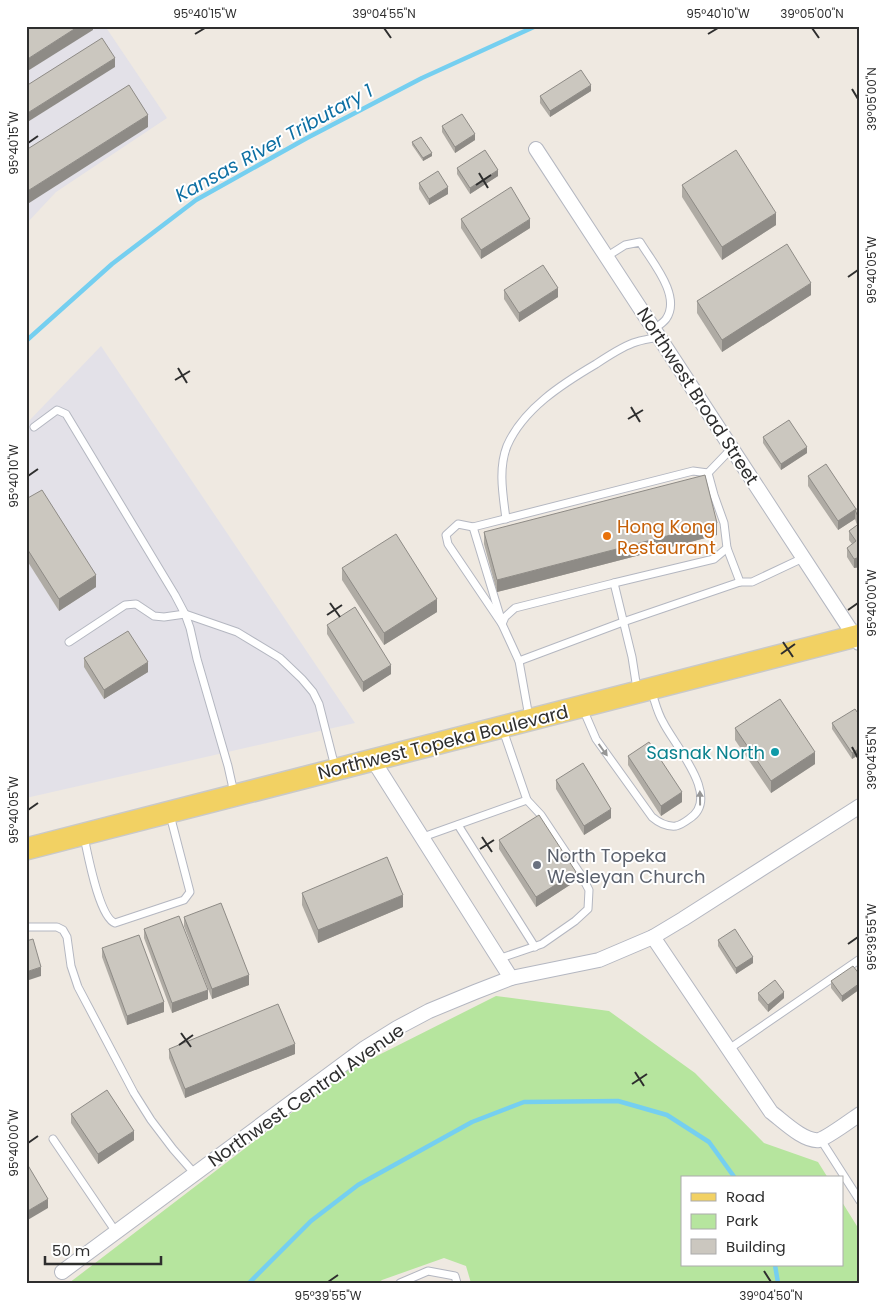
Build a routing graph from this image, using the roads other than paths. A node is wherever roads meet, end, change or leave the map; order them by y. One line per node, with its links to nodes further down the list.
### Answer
1 (536, 150): 2 (street, Northwest Broad Street)
2 (606, 257): 3 (street, Northwest Broad Street); 3 (lane)
3 (656, 333): 5 (street, Northwest Broad Street); 7 (lane)
4 (34, 427): 13 (lane)
5 (732, 448): 6 (lane); 10 (street, Northwest Broad Street)
6 (708, 473): 7 (lane); 9 (lane)
7 (506, 519): 8 (lane)
8 (473, 527): 15 (lane); 15 (lane)
9 (727, 548): 11 (lane); 12 (lane)
10 (804, 558): 11 (lane); 16 (street, Northwest Broad Street)
11 (740, 582): 14 (lane)
12 (614, 583): 14 (lane); 15 (lane)
13 (186, 614): 17 (lane); 24 (lane); 25 (lane)
14 (623, 622): 18 (lane); 19 (lane)
15 (502, 624): 18 (lane)
16 (858, 638): 19 (main road, Northwest Topeka Boulevard)
17 (69, 642)
18 (519, 661): 21 (lane)
19 (644, 691): 20 (main road, Northwest Topeka Boulevard); 20 (lane, one-way to 19)
20 (582, 706): 21 (main road, Northwest Topeka Boulevard)
21 (529, 720): 22 (main road, Northwest Topeka Boulevard)
22 (502, 727): 23 (main road, Northwest Topeka Boulevard); 26 (lane)
23 (373, 760): 24 (main road, Northwest Topeka Boulevard); 31 (street)
24 (336, 770): 25 (main road, Northwest Topeka Boulevard)
25 (235, 795): 28 (main road, Northwest Topeka Boulevard)
26 (527, 800): 29 (lane); 35 (lane)
27 (860, 806): 34 (street, Northwest Central Avenue)
28 (170, 812): 30 (main road, Northwest Topeka Boulevard); 30 (lane)
29 (458, 825): 31 (lane); 35 (lane)
30 (83, 834): 32 (main road, Northwest Topeka Boulevard)
31 (423, 837): 36 (street)
32 (26, 849)
33 (26, 927): 43 (lane)
34 (653, 937): 38 (street, Northwest Central Avenue); 39 (street)
35 (535, 947): 36 (lane)
36 (498, 959): 38 (street)
37 (860, 959): 39 (lane)
38 (511, 978): 43 (street, Northwest Central Avenue)
39 (729, 1049): 42 (street)
40 (860, 1114): 42 (street)
41 (53, 1139): 45 (lane)
42 (821, 1140): 44 (lane)
43 (195, 1174): 45 (street, Northwest Central Avenue)
44 (860, 1201)
45 (116, 1232): 46 (street, Northwest Central Avenue)
46 (62, 1272)
47 (400, 1283): 48 (lane)
48 (458, 1283)

